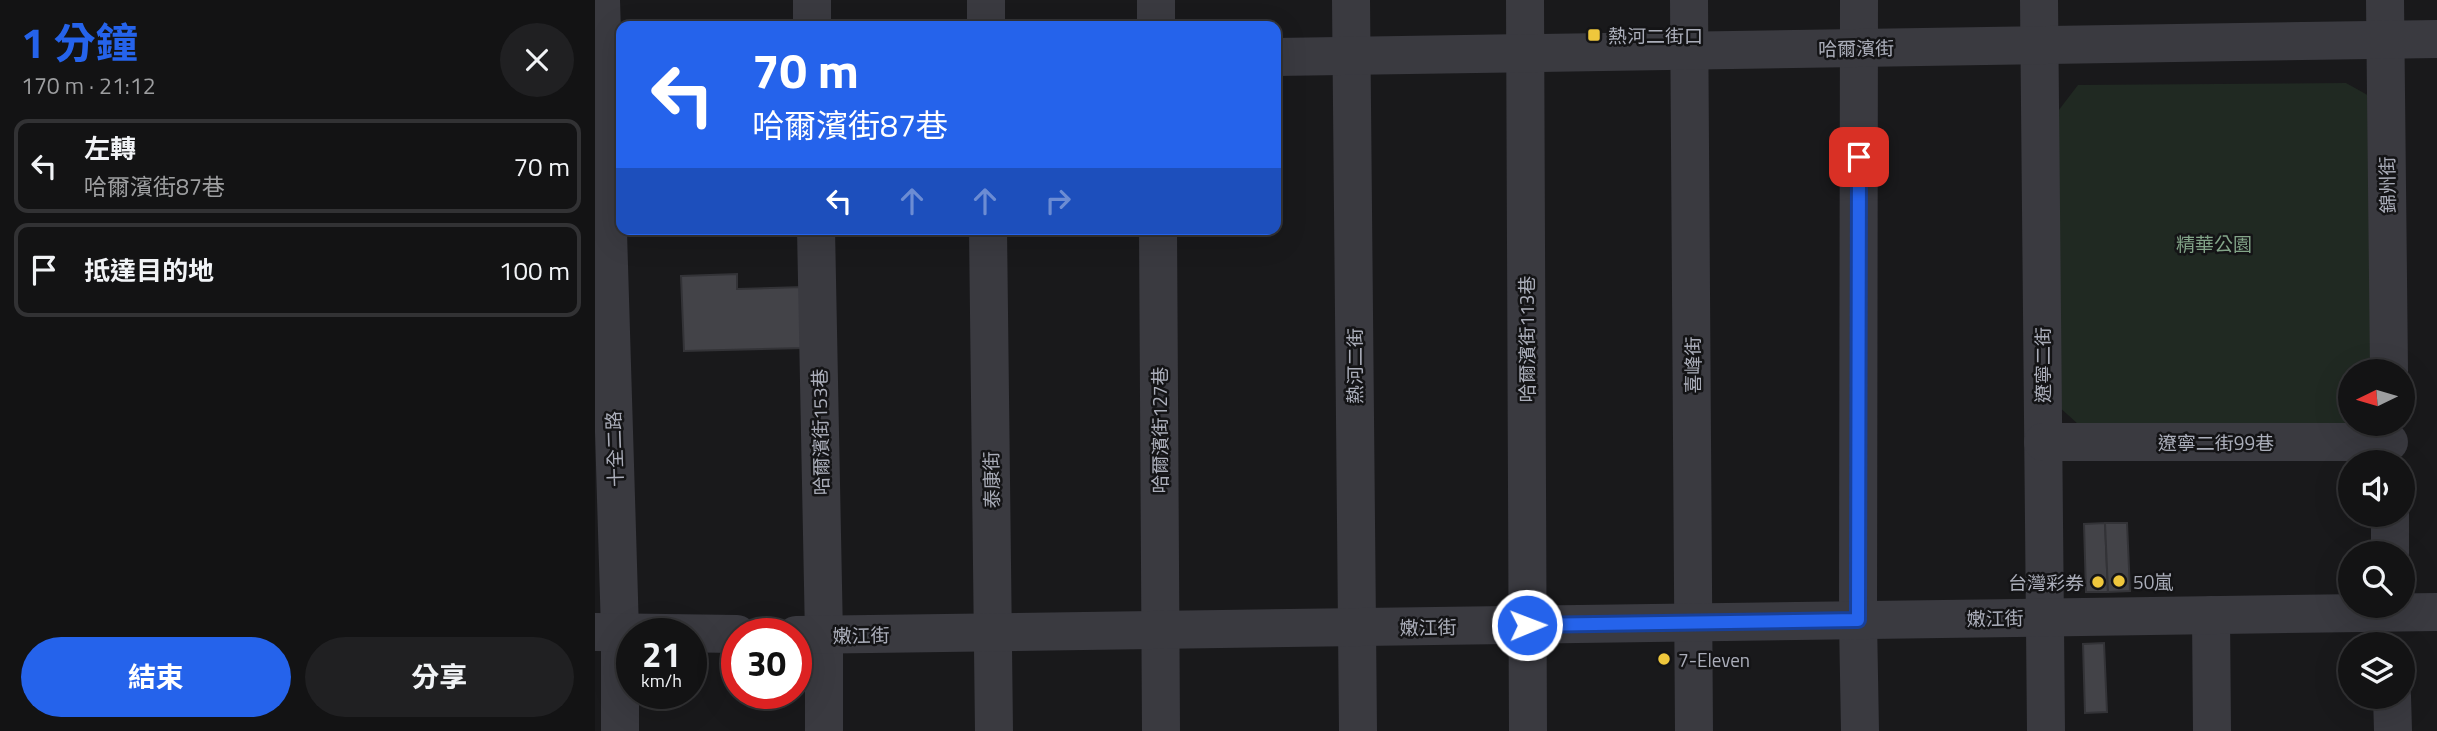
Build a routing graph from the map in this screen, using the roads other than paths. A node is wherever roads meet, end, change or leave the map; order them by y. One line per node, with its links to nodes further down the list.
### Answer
1 (601, 0): 22 (street, 十全二路)
2 (812, 0): 11 (street)
3 (986, 0): 12 (street)
4 (1156, 0): 13 (street)
5 (1351, 0): 20 (street, 熱河二街)
6 (1525, 0): 19 (street, 哈爾濱街113巷)
7 (1689, 0): 18 (street, 喜峰街)
8 (1859, 0): 17 (street)
9 (2039, 0): 16 (street, 遼寧二街)
10 (2385, 0): 15 (street, 錦州街)
11 (812, 21)
12 (986, 21)
13 (1156, 21)
14 (2437, 39): 15 (street, 哈爾濱街)
15 (2386, 40): 16 (street, 哈爾濱街); 26 (street, 錦州街)
16 (2040, 45): 17 (street, 哈爾濱街); 27 (street, 遼寧二街)
17 (1859, 48): 18 (street, 哈爾濱街); 33 (street)
18 (1690, 51): 19 (street, 哈爾濱街); 35 (street, 喜峰街)
19 (1526, 53): 20 (street, 哈爾濱街); 36 (street, 哈爾濱街113巷)
20 (1352, 56): 21 (street, 哈爾濱街); 37 (street, 熱河二街)
21 (1281, 57)
22 (606, 67): 39 (street, 十全二路)
23 (816, 235): 31 (street, 哈爾濱街153巷)
24 (988, 235): 40 (street, 泰康街)
25 (1158, 235): 38 (street, 哈爾濱街127巷)
26 (2389, 359)
27 (2043, 442): 28 (street, 遼寧二街99巷); 32 (street, 遼寧二街)
28 (2389, 443)
29 (2437, 612): 34 (street, 嫩江街)
30 (2211, 615): 32 (street, 嫩江街); 34 (street, 嫩江街); 54 (street)
31 (810, 618)
32 (2045, 618): 33 (street, 嫩江街); 53 (street, 遼寧二街)
33 (1858, 620): 35 (street, 嫩江街); 52 (street)
34 (2391, 621)
35 (1693, 622): 36 (street, 嫩江街); 51 (street, 喜峰街)
36 (1527, 625): 37 (street, 嫩江街); 50 (street, 哈爾濱街113巷)
37 (1357, 627): 38 (street, 嫩江街); 49 (street, 熱河二街)
38 (1161, 631): 40 (street, 嫩江街); 48 (street, 哈爾濱街127巷)
39 (607, 632): 41 (street); 45 (street, 十全二路)
40 (993, 633): 42 (street, 嫩江街); 47 (street, 泰康街)
41 (721, 634)
42 (812, 635)
43 (812, 649): 46 (street, 哈爾濱街153巷)
44 (2392, 709): 55 (street)
45 (620, 731)
46 (824, 731)
47 (994, 731)
48 (1161, 731)
49 (1358, 731)
50 (1528, 731)
51 (1694, 731)
52 (1860, 731)
53 (2046, 731)
54 (2212, 731)
55 (2393, 731)

